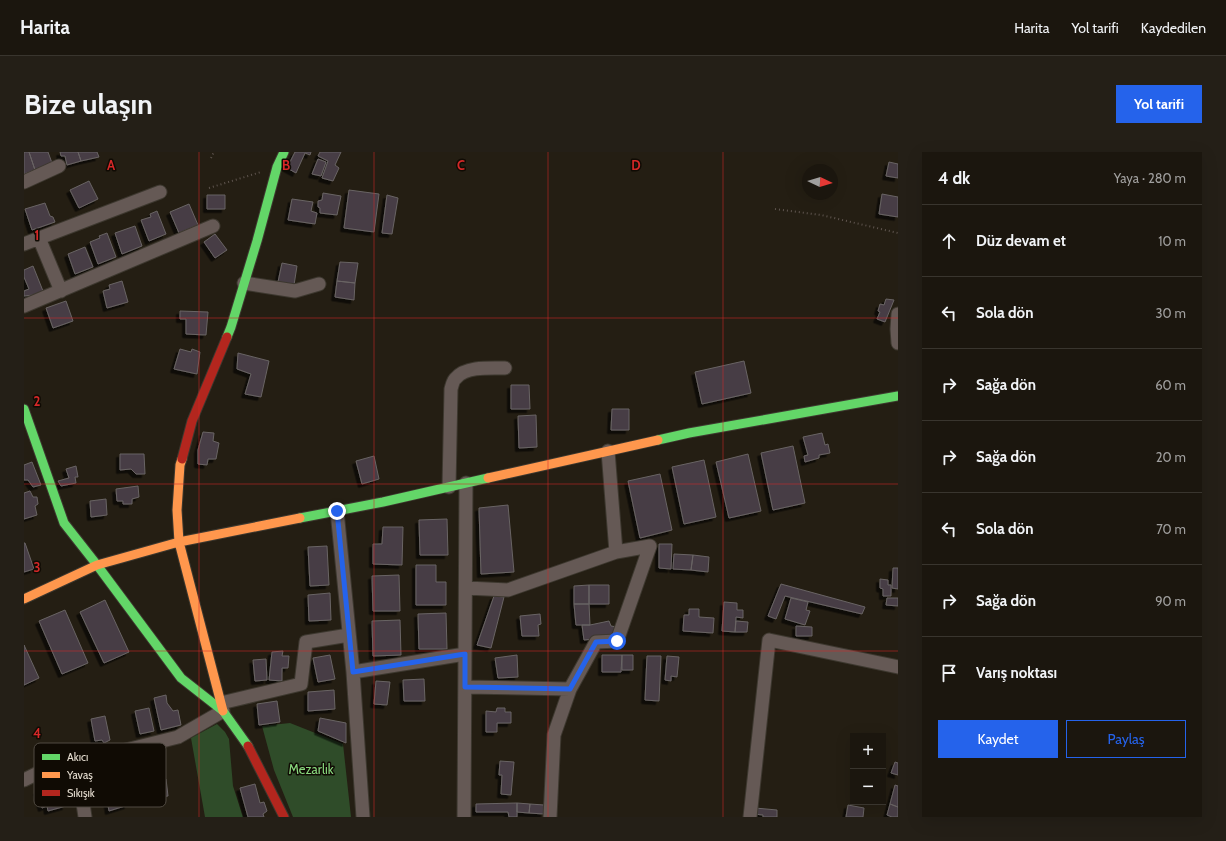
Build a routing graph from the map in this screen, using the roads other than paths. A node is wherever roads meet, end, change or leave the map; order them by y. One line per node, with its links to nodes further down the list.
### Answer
1 (284, 152): 8 (street)
2 (59, 166): 3 (street)
3 (24, 182)
4 (160, 192): 6 (street)
5 (213, 226): 10 (street)
6 (39, 238): 7 (street); 10 (street)
7 (24, 244)
8 (244, 283): 9 (street); 21 (street)
9 (319, 284)
10 (61, 291): 11 (street)
11 (24, 306)
12 (898, 314): 13 (street)
13 (898, 343)
14 (505, 368): 19 (street)
15 (898, 396): 17 (street)
16 (24, 409): 23 (street)
17 (608, 451): 18 (street); 22 (street)
18 (466, 483): 19 (street); 24 (street)
19 (449, 487): 20 (street)
20 (337, 511): 21 (street); 26 (street)
21 (179, 542): 23 (street); 32 (street)
22 (616, 552): 24 (street); 31 (street)
23 (97, 565): 25 (street); 32 (street)
24 (466, 588): 27 (street)
25 (24, 599)
26 (349, 635): 29 (street); 32 (street)
27 (465, 654): 29 (street); 30 (street)
28 (898, 667): 42 (street)
29 (353, 672): 39 (street)
30 (465, 687): 31 (street); 40 (street)
31 (570, 689): 41 (street)
32 (222, 707): 33 (street); 38 (street)
33 (154, 743)
34 (34, 775): 35 (street)
35 (24, 780)
36 (84, 807): 37 (street)
37 (85, 817)
38 (284, 817)
39 (363, 817)
40 (464, 817)
41 (550, 817)
42 (750, 817)

